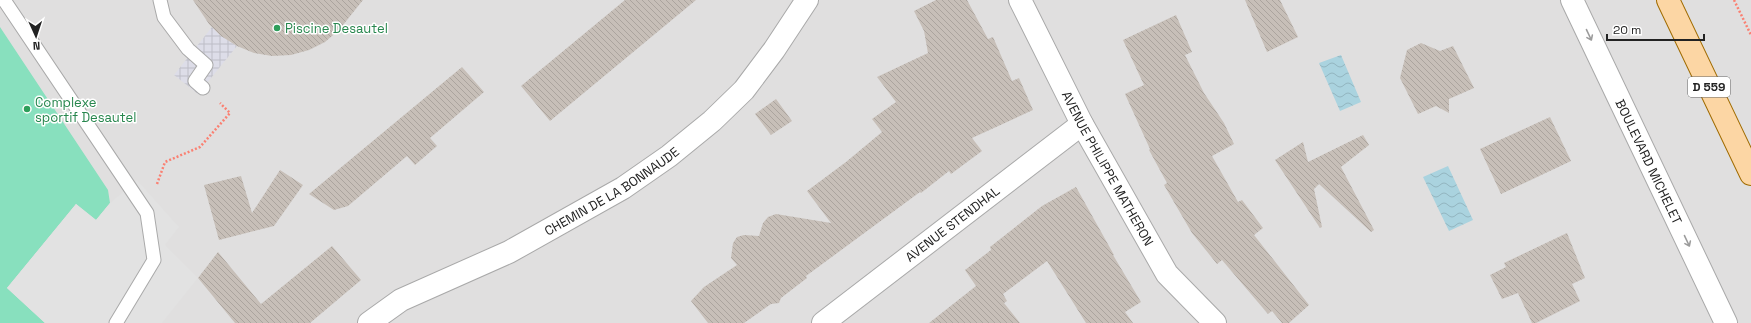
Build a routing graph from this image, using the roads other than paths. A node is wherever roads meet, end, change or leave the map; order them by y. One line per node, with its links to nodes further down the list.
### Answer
1 (4, 0): 10 (lane)
2 (160, 0): 7 (lane)
3 (807, 0): 11 (street, CHEMIN DE LA BONNAUDE)
4 (1020, 0): 8 (street, AVENUE PHILIPPE MATHERON)
5 (1572, 0): 14 (street, BOULEVARD MICHELET, one-way to 14)
6 (1668, 0): 9 (main road, D 559)
7 (203, 88)
8 (1082, 124): 12 (street, AVENUE STENDHAL); 13 (street, AVENUE PHILIPPE MATHERON)
9 (1751, 174)
10 (116, 323)
11 (369, 323)
12 (823, 323)
13 (1215, 323)
14 (1726, 323)

